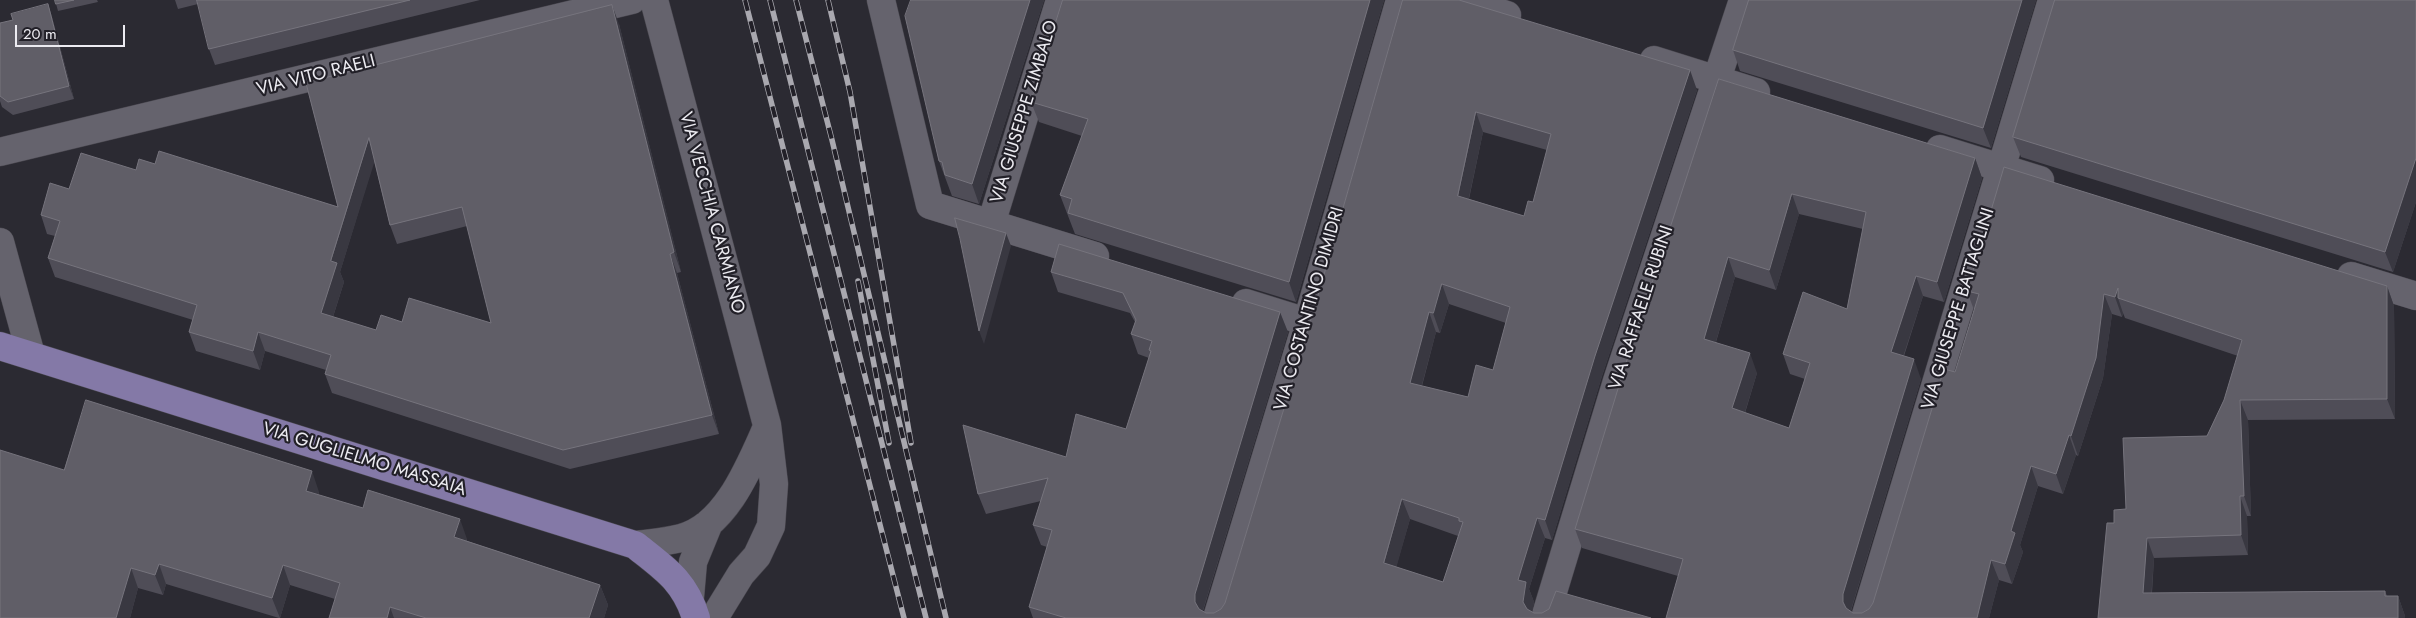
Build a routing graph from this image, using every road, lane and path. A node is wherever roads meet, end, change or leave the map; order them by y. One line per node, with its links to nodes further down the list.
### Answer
1 (632, 0): 14 (street, VIA VITO RAELI)
2 (654, 0): 26 (street, VIA VECCHIA CARMIANO)
3 (881, 0): 17 (street)
4 (1060, 0): 17 (street, VIA GIUSEPPE ZIMBALO)
5 (1400, 0): 23 (street, VIA COSTANTINO DIMIDRI)
6 (1459, 0): 9 (street)
7 (1743, 0): 11 (street, VIA RAFFAELE RUBINI)
8 (2052, 0): 15 (street, VIA GIUSEPPE BATTAGLINI)
9 (1534, 23)
10 (1626, 52): 11 (street)
11 (1718, 80): 12 (street); 32 (street, VIA RAFFAELE RUBINI)
12 (1784, 100)
13 (1916, 141): 15 (street)
14 (0, 152)
15 (2001, 168): 16 (street); 33 (street, VIA GIUSEPPE BATTAGLINI)
16 (2067, 188)
17 (991, 224): 19 (street)
18 (0, 242): 25 (street)
19 (1121, 264)
20 (2331, 270): 22 (street)
21 (1224, 296): 23 (street)
22 (2416, 296)
23 (1307, 322): 31 (street, VIA COSTANTINO DIMIDRI)
24 (0, 346): 25 (main road, VIA GUGLIELMO MASSAIA)
25 (31, 355): 28 (main road, VIA GUGLIELMO MASSAIA)
26 (767, 425): 27 (street); 30 (street, VIA VECCHIA CARMIANO)
27 (709, 523): 28 (street); 29 (street)
28 (635, 545): 29 (main road, VIA GUGLIELMO MASSAIA)
29 (693, 608)
30 (714, 618)
31 (1218, 618)
32 (1546, 618)
33 (1865, 618)

